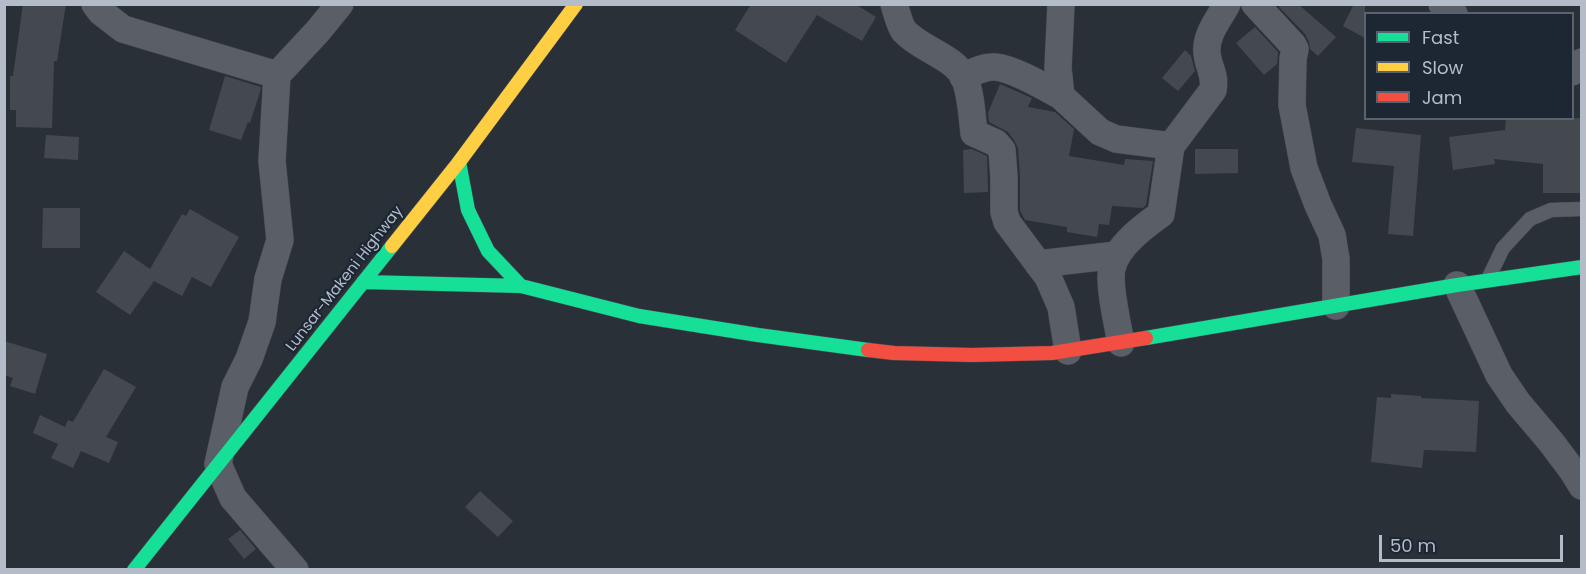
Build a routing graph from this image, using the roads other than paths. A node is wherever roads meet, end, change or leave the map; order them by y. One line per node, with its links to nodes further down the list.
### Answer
1 (95, 4): 8 (street)
2 (340, 4): 8 (street)
3 (576, 4): 12 (main road, Lunsar-Makeni Highway)
4 (894, 4): 9 (street)
5 (1061, 4): 10 (street)
6 (1227, 4): 11 (street)
7 (1255, 4): 21 (street)
8 (277, 75): 24 (street)
9 (963, 76): 10 (street); 15 (street)
10 (1060, 96): 11 (street)
11 (1171, 146): 14 (street)
12 (459, 162): 18 (main road, Lunsar-Makeni Highway); 20 (main road)
13 (1581, 209): 17 (lane)
14 (1117, 255): 15 (street); 22 (street)
15 (1038, 264): 23 (street)
16 (1581, 267): 17 (main road)
17 (1487, 281): 19 (main road)
18 (363, 282): 20 (main road); 24 (main road, Lunsar-Makeni Highway)
19 (1457, 285): 21 (main road); 25 (street)
20 (521, 286): 23 (main road)
21 (1336, 306): 22 (main road)
22 (1121, 343): 23 (main road)
23 (1068, 351)
24 (218, 464): 26 (main road, Lunsar-Makeni Highway); 27 (street)
25 (1581, 486)
26 (135, 570)
27 (295, 570)

